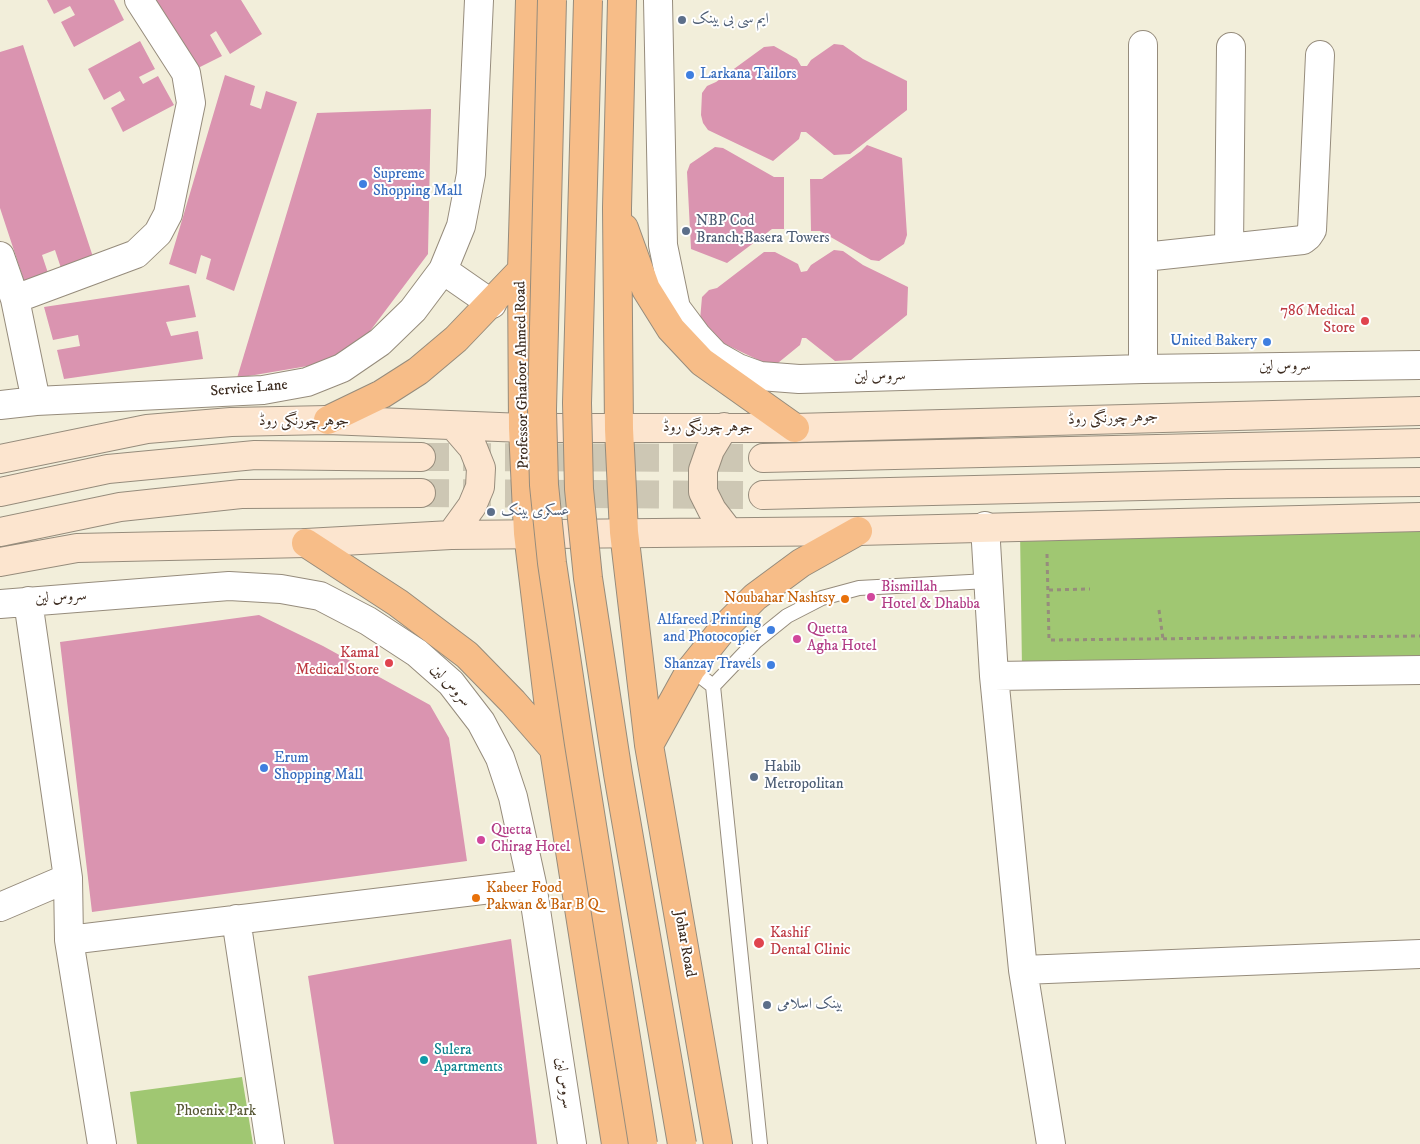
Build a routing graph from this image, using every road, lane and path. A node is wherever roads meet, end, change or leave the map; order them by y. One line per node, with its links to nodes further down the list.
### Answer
1 (139, 0): 17 (street)
2 (479, 0): 15 (street, Service Lane)
3 (530, 0): 16 (main road, Professor Ghafoor Ahmed Road)
4 (552, 0): 80 (main road, bridge)
5 (588, 0): 81 (main road, bridge)
6 (622, 0): 11 (main road, Johar Road)
7 (658, 0): 22 (street, سروس لین)
8 (1143, 45): 14 (street)
9 (1231, 47): 12 (street)
10 (1320, 55): 12 (street)
11 (617, 208): 22 (main road); 31 (main road, Johar Road)
12 (1229, 248): 14 (street)
13 (0, 256): 17 (street)
14 (1144, 257): 20 (street)
15 (443, 270): 18 (street); 21 (street, Service Lane)
16 (522, 270): 18 (main road); 29 (main road, Professor Ghafoor Ahmed Road)
17 (15, 300): 23 (street)
18 (492, 304): 26 (main road)
19 (1420, 366): 20 (street, سروس لین)
20 (1143, 369): 22 (street, سروس لین)
21 (307, 382): 23 (street, Service Lane); 26 (street)
22 (754, 386): 30 (main road)
23 (36, 401): 24 (street, Service Lane)
24 (0, 405)
25 (1420, 411): 30 (main road, جوہر چورنگی روڈ)
26 (318, 420): 27 (main road, جوہر چورنگی روڈ); 34 (main road, جوہر چورنگی روڈ)
27 (454, 426): 29 (main road, جوہر چورنگی روڈ); 47 (main road)
28 (724, 427): 30 (main road, جوہر چورنگی روڈ); 31 (main road, جوہر چورنگی روڈ); 45 (main road)
29 (523, 428): 31 (main road, جوہر چورنگی روڈ); 46 (main road, Professor Ghafoor Ahmed Road)
30 (796, 428)
31 (619, 429): 44 (main road, Johar Road)
32 (1420, 443): 35 (main road, جوہر چورنگی روڈ)
33 (421, 457): 37 (main road)
34 (0, 458)
35 (762, 458)
36 (1420, 482): 39 (main road)
37 (0, 492)
38 (421, 494): 43 (main road)
39 (762, 495)
40 (1420, 517): 41 (main road)
41 (985, 526): 42 (main road); 52 (street)
42 (858, 531): 45 (main road); 61 (main road)
43 (0, 532)
44 (624, 532): 45 (main road); 46 (main road); 67 (main road, Johar Road)
45 (729, 532)
46 (528, 533): 47 (main road); 68 (main road, Professor Ghafoor Ahmed Road)
47 (451, 535): 48 (main road)
48 (306, 543): 50 (main road); 51 (main road)
49 (1047, 545): 54 (path)
50 (331, 560): 55 (street); 65 (main road)
51 (0, 562)
52 (988, 581): 63 (street); 64 (lane)
53 (1090, 589): 54 (path)
54 (1049, 590): 60 (path)
55 (320, 596): 56 (street, سروس لین); 66 (street, سروس لین)
56 (28, 601): 57 (street, سروس لین); 69 (street)
57 (0, 604)
58 (1159, 610): 60 (path)
59 (1420, 636): 60 (path)
60 (1163, 639)
61 (691, 669): 64 (lane); 67 (main road)
62 (1420, 670): 63 (street)
63 (994, 676): 75 (street)
64 (713, 686): 83 (lane)
65 (513, 702): 66 (street); 68 (main road)
66 (481, 722): 70 (street, سروس لین)
67 (649, 745): 82 (main road, Johar Road)
68 (554, 749): 79 (main road)
69 (68, 878): 71 (street); 73 (street)
70 (532, 884): 72 (street); 78 (street, سروس لین)
71 (0, 907)
72 (236, 919): 73 (street); 77 (street)
73 (69, 940): 76 (street)
74 (1420, 954): 75 (street)
75 (1023, 970): 84 (street)
76 (102, 1144)
77 (270, 1144)
78 (572, 1144)
79 (616, 1144)
80 (643, 1144)
81 (682, 1144)
82 (718, 1144)
83 (760, 1144)
84 (1051, 1144)

